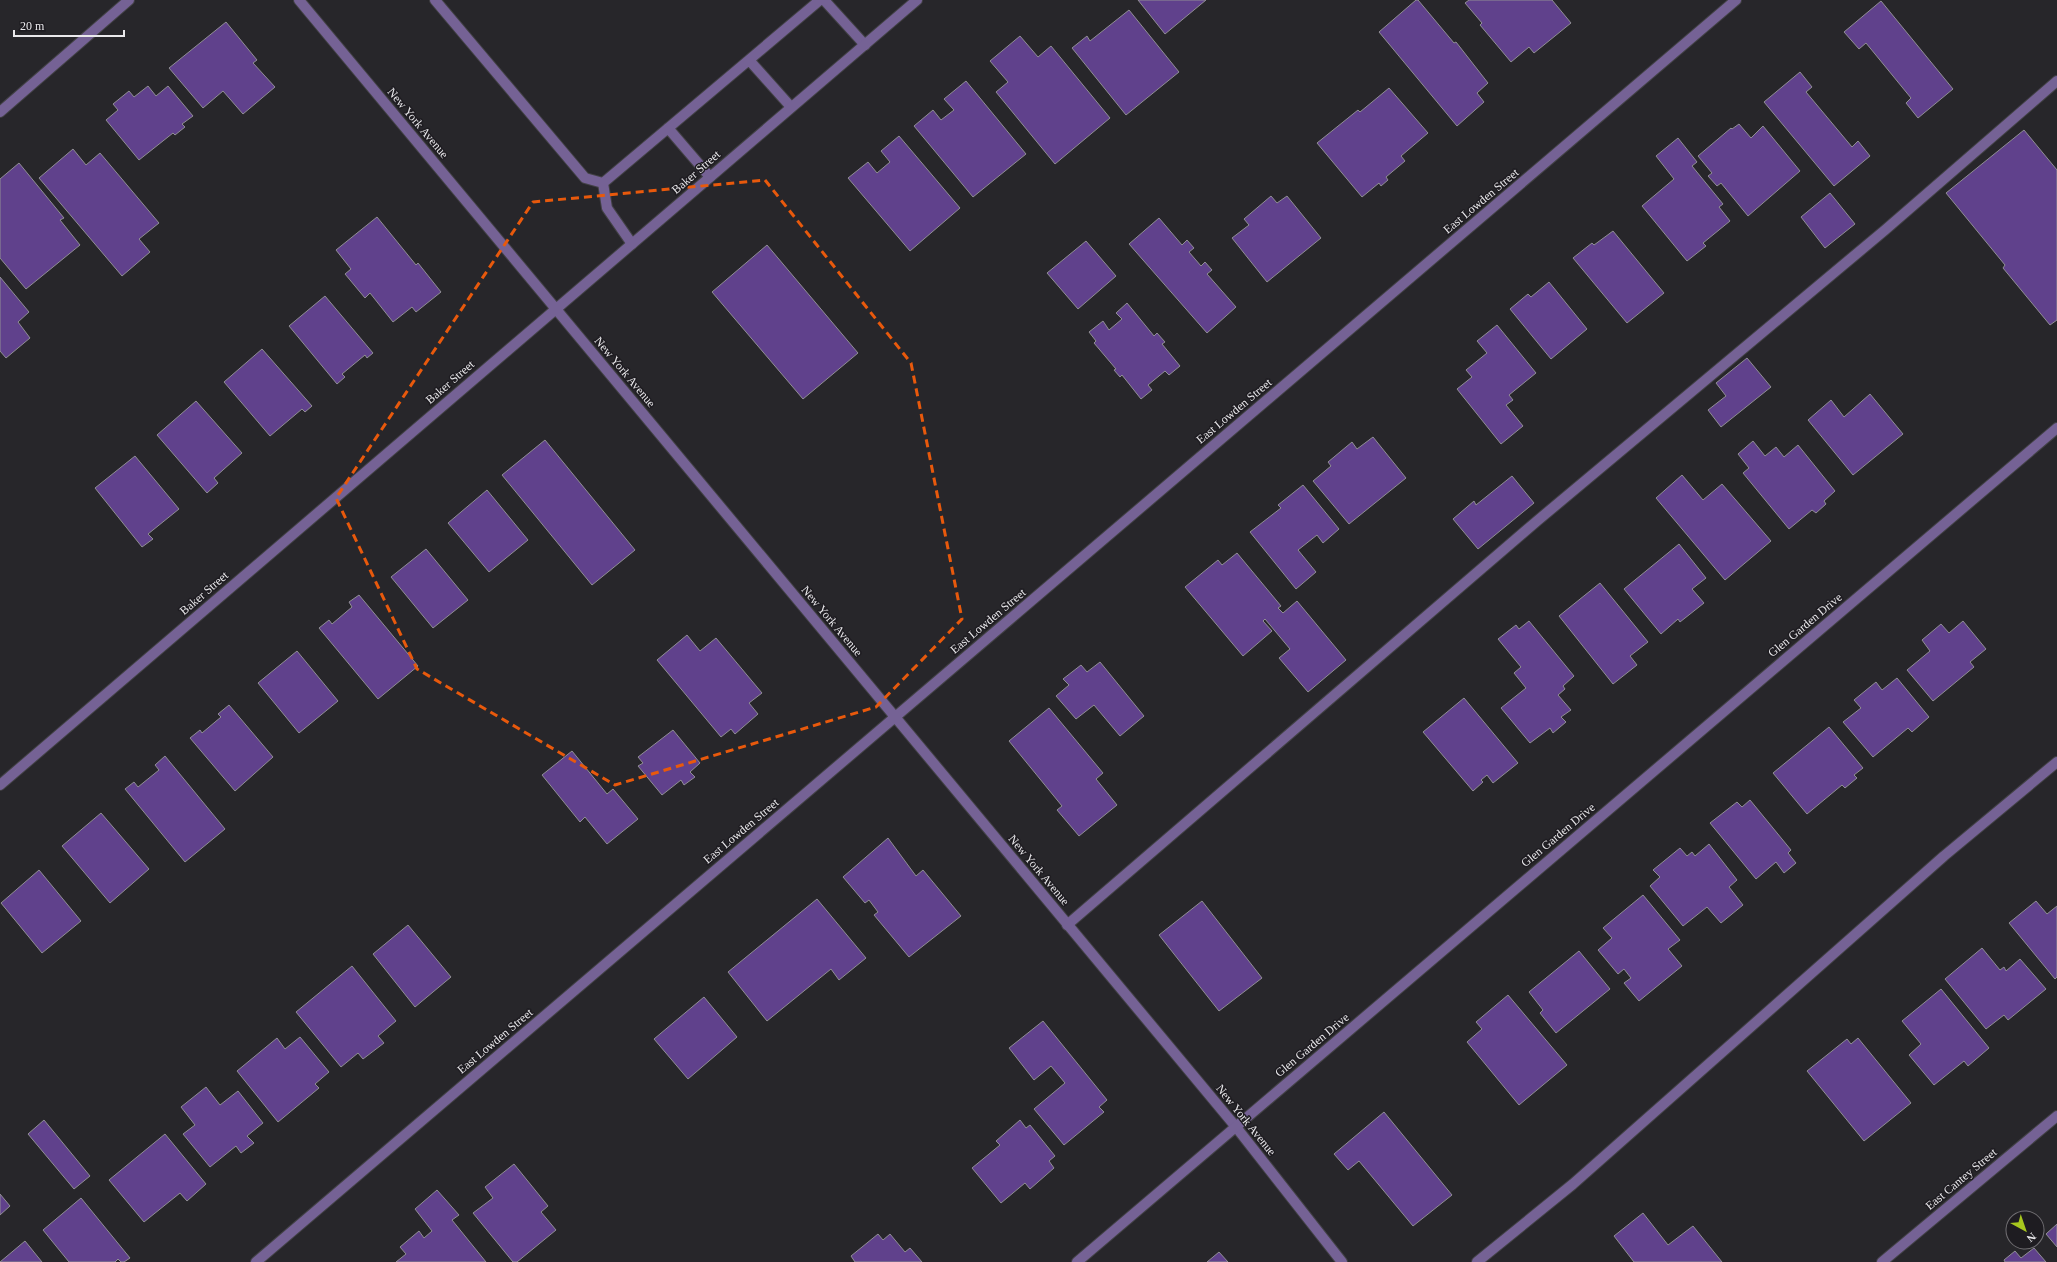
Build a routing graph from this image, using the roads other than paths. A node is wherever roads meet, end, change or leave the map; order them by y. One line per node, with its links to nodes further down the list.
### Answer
1 (129, 0): 12 (street)
2 (299, 0): 17 (street, New York Avenue)
3 (435, 0): 15 (street)
4 (820, 0): 9 (street)
5 (824, 0): 8 (street)
6 (917, 0): 8 (street, Baker Street)
7 (1736, 0): 19 (street, East Lowden Street)
8 (865, 45): 11 (street, Baker Street)
9 (749, 60): 11 (street); 13 (street)
10 (2057, 81): 22 (street)
11 (791, 107): 14 (street, Baker Street)
12 (0, 112)
13 (668, 128): 14 (street); 15 (street)
14 (710, 177): 16 (street, Baker Street)
15 (603, 183): 16 (street)
16 (632, 244): 17 (street, Baker Street)
17 (556, 309): 19 (street, New York Avenue); 21 (street, Baker Street)
18 (2057, 428): 24 (street, Glen Garden Drive)
19 (895, 717): 22 (street, New York Avenue); 25 (street, East Lowden Street)
20 (2057, 762): 28 (street)
21 (0, 785)
22 (1067, 925): 24 (street, New York Avenue)
23 (2057, 1116): 29 (street, East Cantey Street)
24 (1236, 1127): 26 (street, Glen Garden Drive); 27 (street, New York Avenue)
25 (256, 1262)
26 (1077, 1262)
27 (1342, 1262)
28 (1477, 1262)
29 (1882, 1262)

